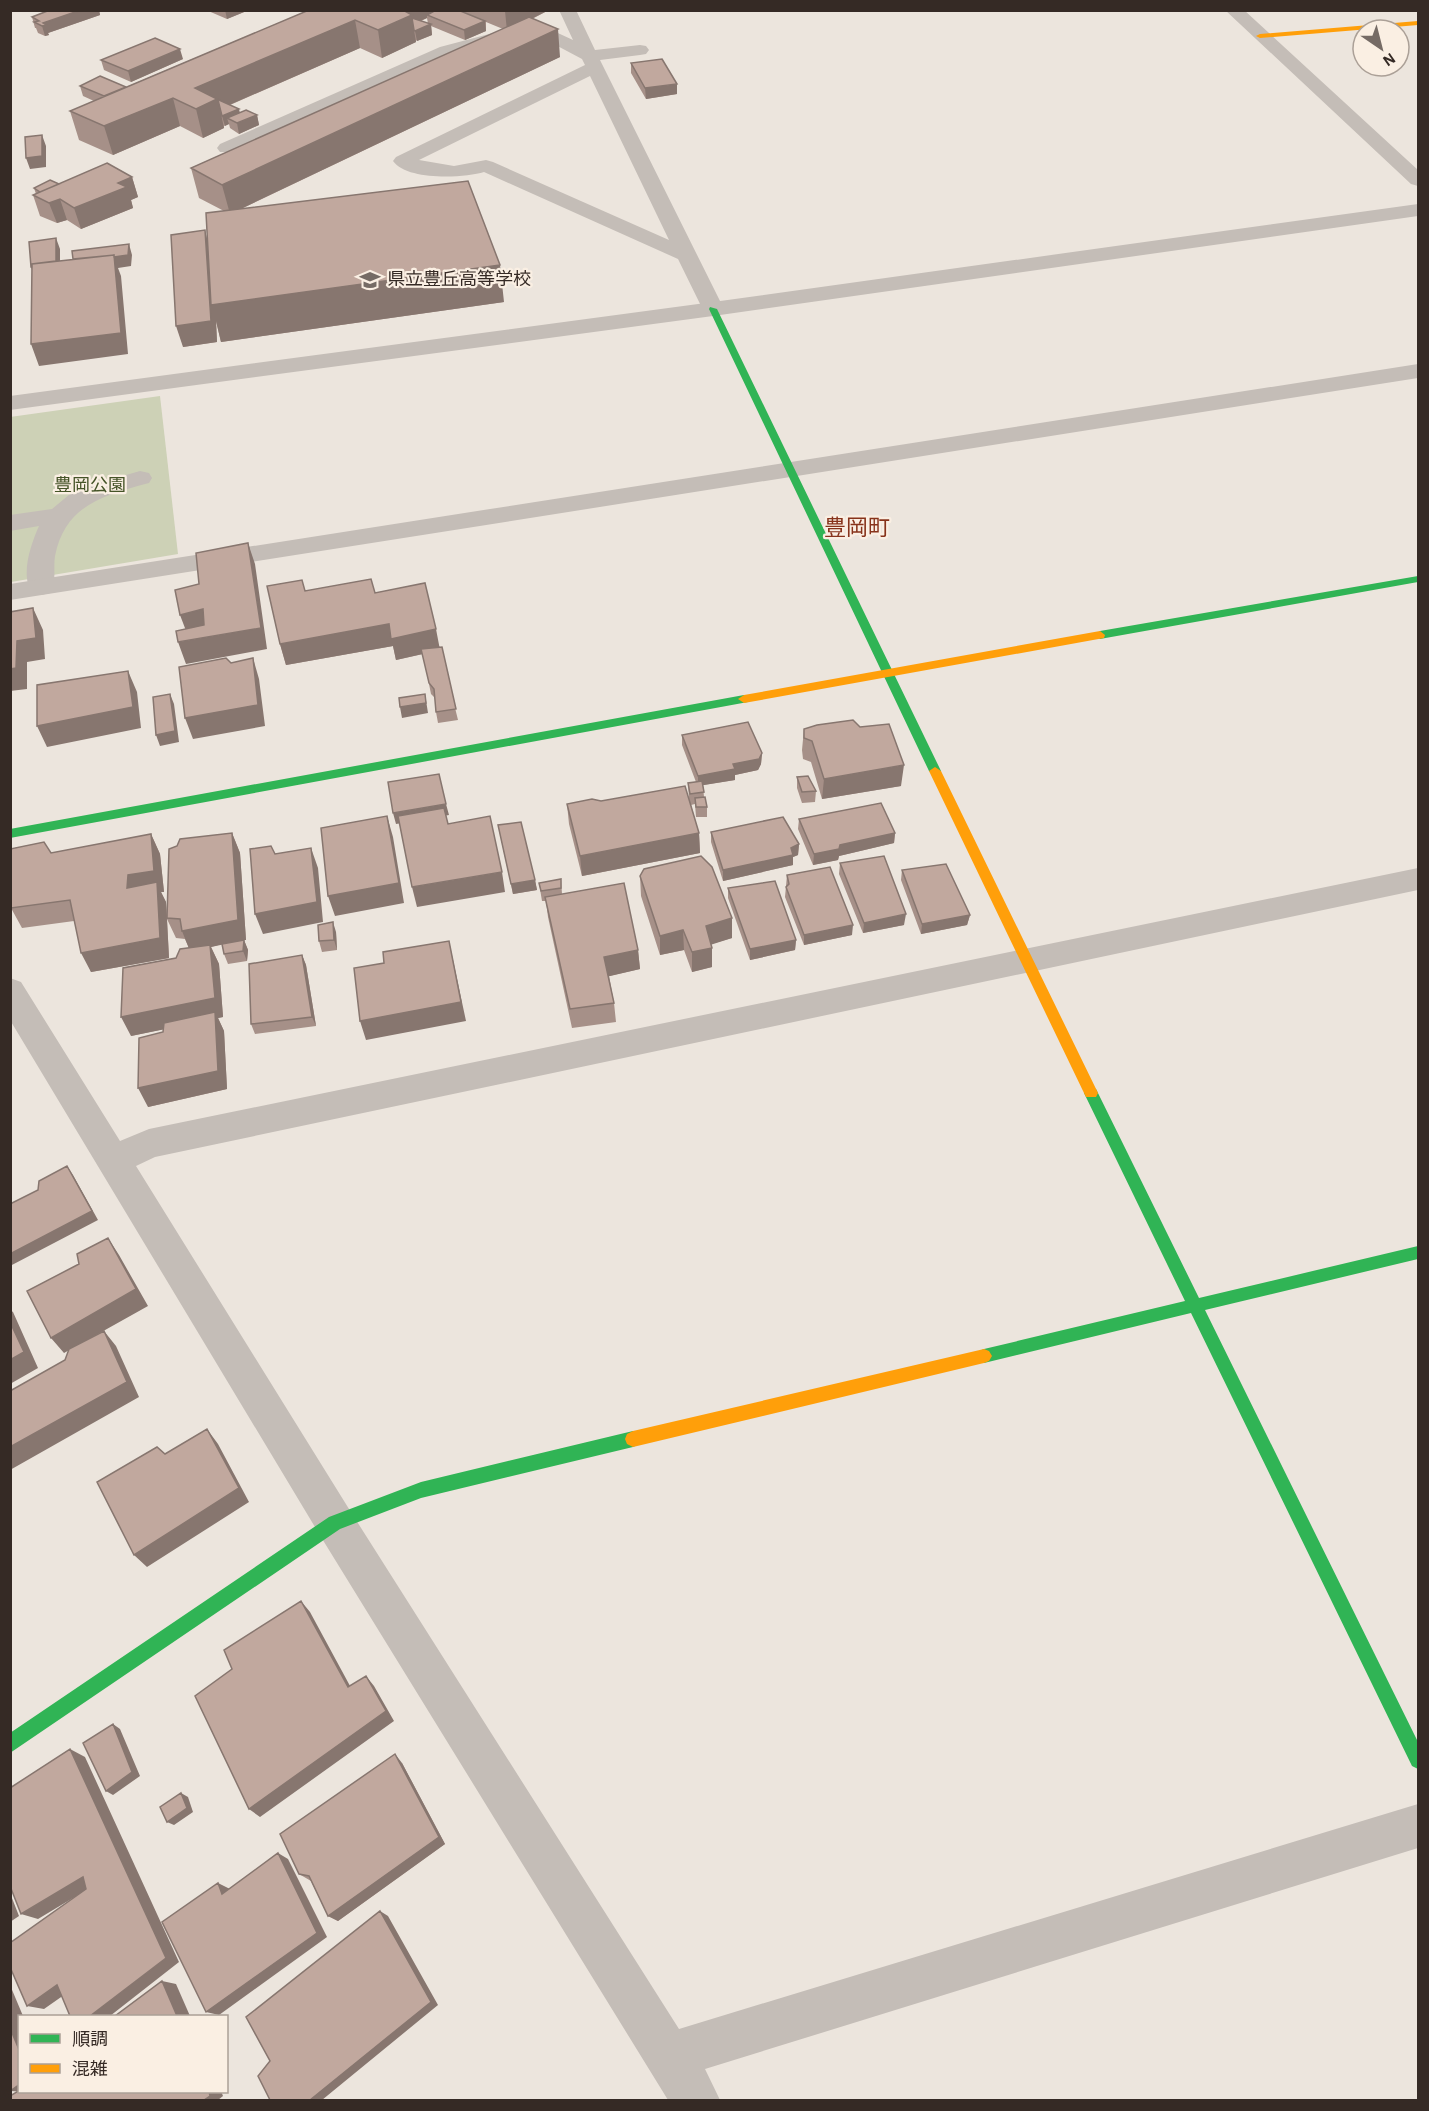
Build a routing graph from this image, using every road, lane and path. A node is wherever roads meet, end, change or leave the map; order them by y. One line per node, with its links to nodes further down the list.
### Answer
1 (566, 10): 4 (street); 7 (street)
2 (1233, 10): 5 (street)
3 (1419, 23): 5 (street)
4 (534, 27): 7 (street); 9 (street)
5 (1260, 36): 11 (street)
6 (640, 50): 7 (street)
7 (592, 62): 8 (street); 17 (street)
8 (465, 130): 12 (street); 13 (street)
9 (227, 148)
10 (1408, 148): 11 (street)
11 (1386, 150): 14 (street)
12 (487, 152): 13 (street); 17 (street)
13 (426, 169): 15 (street)
14 (1419, 180)
15 (429, 189)
16 (1419, 210): 18 (street)
17 (688, 256): 18 (street)
18 (713, 309): 20 (street); 21 (street)
19 (1419, 371): 21 (street)
20 (10, 403)
21 (792, 469): 26 (street); 28 (street)
22 (140, 478): 23 (street)
23 (57, 516): 24 (street); 26 (street)
24 (10, 523)
25 (1419, 579): 28 (street)
26 (40, 587): 27 (street)
27 (10, 592)
28 (887, 673): 29 (street); 31 (street)
29 (10, 834)
30 (1419, 879): 31 (street)
31 (1026, 960): 33 (street); 35 (street)
32 (10, 992): 33 (street)
33 (113, 1161): 36 (street)
34 (1419, 1252): 35 (street)
35 (1195, 1307): 36 (street); 38 (street)
36 (335, 1523): 37 (street); 40 (street)
37 (10, 1744)
38 (1419, 1760)
39 (1419, 1826): 40 (street)
40 (669, 2056): 41 (street)
41 (696, 2100)

